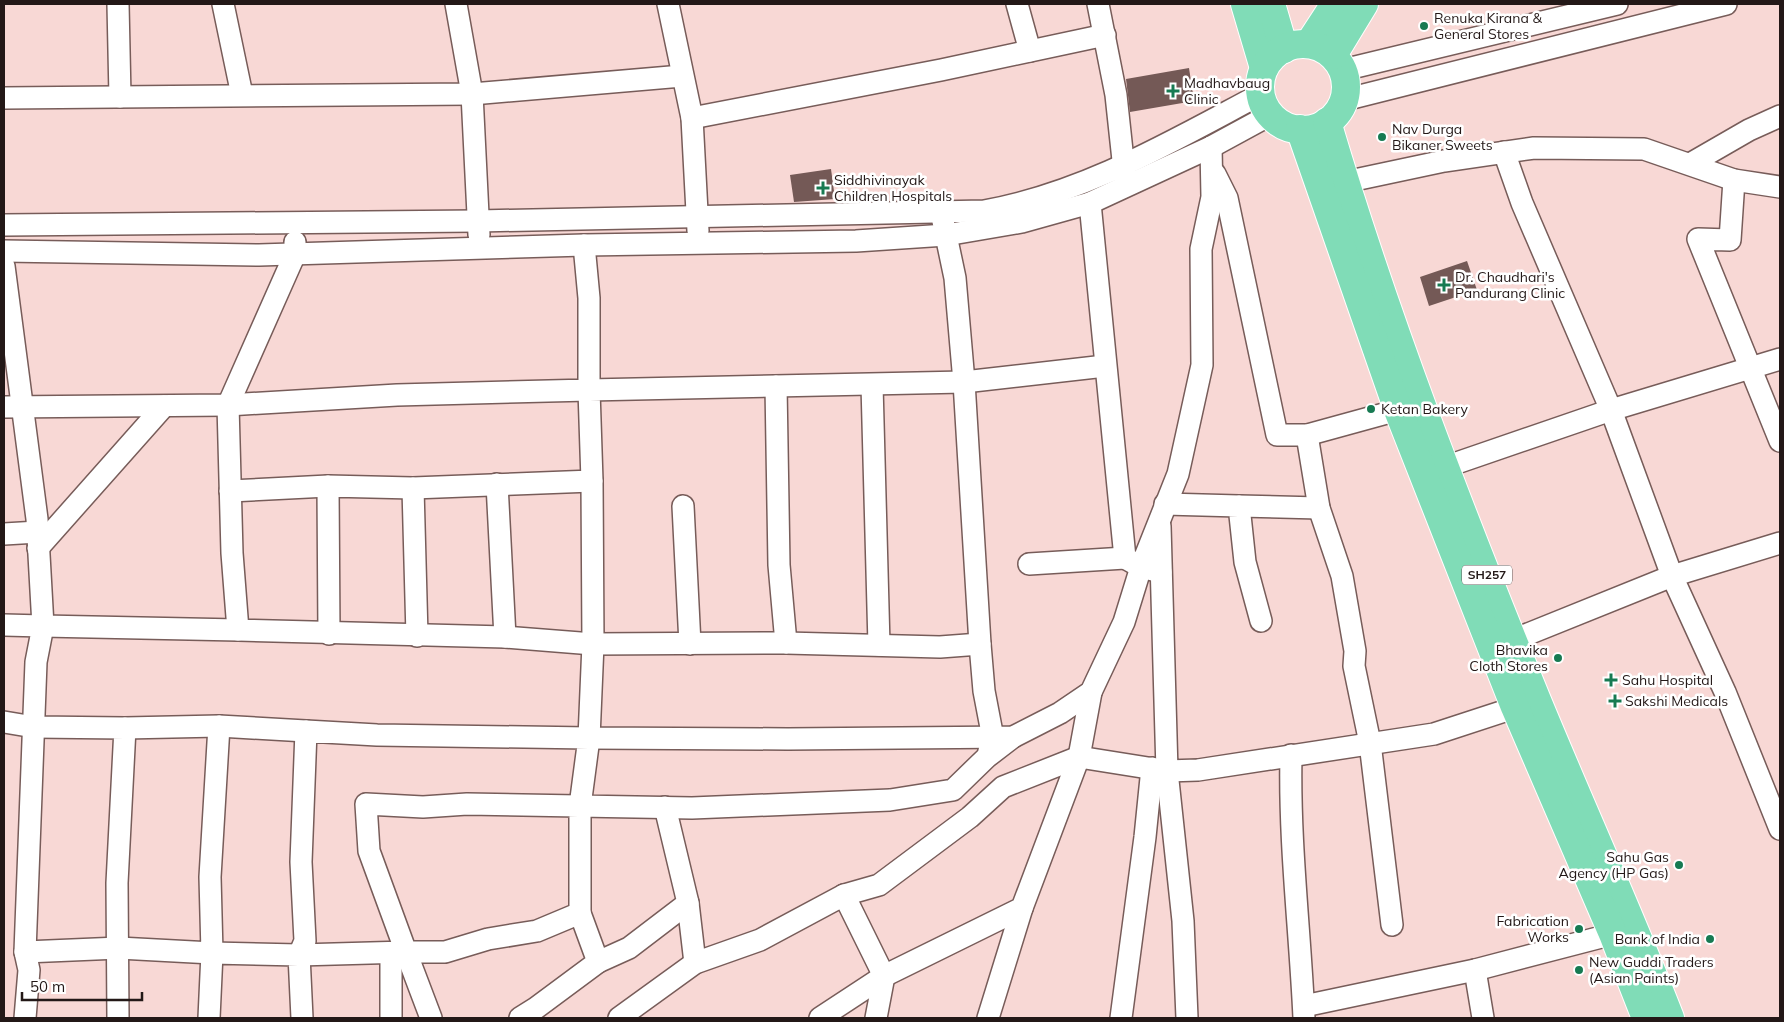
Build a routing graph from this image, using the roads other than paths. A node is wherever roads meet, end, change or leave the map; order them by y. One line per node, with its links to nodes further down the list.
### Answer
1 (118, 4): 21 (street)
2 (223, 4): 20 (street)
3 (456, 4): 19 (street)
4 (668, 4): 17 (street)
5 (1017, 4): 15 (street)
6 (1098, 4): 14 (street)
7 (1245, 4): 18 (main road)
8 (1271, 4): 16 (main road)
9 (1335, 4): 16 (main road)
10 (1364, 4): 16 (main road)
11 (1617, 4): 16 (street)
12 (1726, 4): 13 (street)
13 (1674, 11): 23 (street)
14 (1105, 35): 15 (street); 31 (street)
15 (1030, 51): 25 (street)
16 (1317, 55): 18 (main road); 23 (main road)
17 (682, 76): 19 (street); 25 (street)
18 (1265, 92): 27 (main road); 29 (street); 31 (street)
19 (472, 94): 20 (street); 39 (street)
20 (242, 95): 21 (street)
21 (120, 97): 22 (street)
22 (4, 98)
23 (1344, 100): 26 (main road)
24 (1780, 116): 30 (street)
25 (692, 118): 38 (street)
26 (1327, 122): 27 (main road); 33 (main road, SH257)
27 (1300, 129): 59 (main road, SH257)
28 (1504, 152): 30 (street); 33 (street); 60 (street)
29 (1211, 157): 34 (street); 61 (street); 72 (street)
30 (1690, 164): 32 (street)
31 (1124, 166): 34 (street); 37 (street)
32 (1734, 180): 35 (street); 51 (street)
33 (1345, 182): 63 (main road, SH257)
34 (1126, 187): 36 (street)
35 (1780, 188)
36 (1090, 203): 42 (street); 50 (street)
37 (941, 213): 38 (street); 42 (street)
38 (697, 217): 39 (street); 43 (street)
39 (478, 221): 40 (street); 45 (street)
40 (295, 222): 41 (street); 47 (street)
41 (4, 225)
42 (946, 235): 43 (street); 52 (street)
43 (698, 243): 44 (street)
44 (584, 245): 45 (street); 55 (street)
45 (480, 248): 47 (street)
46 (4, 251): 47 (street)
47 (295, 254): 56 (street)
48 (4, 266): 58 (street)
49 (1780, 359): 51 (street)
50 (1105, 366): 52 (street); 76 (street)
51 (1749, 368): 60 (street); 62 (street)
52 (964, 382): 53 (street); 92 (street)
53 (872, 385): 54 (street); 91 (street)
54 (776, 386): 55 (street); 88 (street)
55 (589, 390): 56 (street); 64 (street)
56 (228, 405): 57 (street); 68 (street)
57 (164, 406): 58 (street); 74 (street)
58 (13, 407): 74 (street)
59 (1398, 410): 61 (street); 94 (main road, SH257)
60 (1611, 410): 63 (street); 79 (street)
61 (1307, 435): 71 (street)
62 (1780, 441)
63 (1445, 467): 87 (main road, SH257)
64 (592, 482): 65 (street); 89 (street)
65 (497, 484): 67 (street); 86 (street)
66 (328, 486): 67 (street); 68 (street); 84 (street)
67 (413, 488): 85 (street)
68 (230, 491): 83 (street)
69 (683, 506): 90 (street)
70 (1239, 506): 71 (street); 72 (street); 80 (street)
71 (1319, 508): 101 (street)
72 (1163, 510): 76 (street); 78 (street)
73 (4, 534): 74 (street)
74 (38, 540): 82 (street)
75 (1780, 543): 79 (street)
76 (1133, 563): 77 (street); 78 (street); 93 (street)
77 (1029, 564)
78 (1161, 572): 105 (street)
79 (1672, 576): 87 (street); 109 (street)
80 (1261, 621)
81 (4, 625): 82 (street)
82 (43, 626): 83 (street); 97 (street)
83 (238, 630): 84 (street)
84 (329, 634): 85 (street)
85 (417, 636): 86 (street)
86 (506, 637): 89 (street)
87 (1513, 640): 94 (main road, SH257)
88 (786, 643): 90 (street); 91 (street)
89 (593, 644): 90 (street); 100 (street)
90 (690, 644)
91 (879, 644): 92 (street)
92 (980, 644): 102 (street)
93 (1091, 692): 102 (street); 104 (street)
94 (1526, 704): 101 (street); 116 (main road, SH257); 142 (main road, SH257)
95 (4, 722): 97 (street)
96 (219, 726): 98 (street); 99 (street); 120 (street)
97 (34, 727): 98 (street); 118 (street)
98 (125, 728): 117 (street)
99 (306, 731): 100 (street); 121 (street)
100 (589, 738): 102 (street); 106 (street)
101 (1370, 742): 103 (street); 115 (street)
102 (998, 744): 107 (street)
103 (1291, 755): 105 (street); 126 (street)
104 (1079, 757): 105 (street); 111 (street); 113 (street)
105 (1159, 769): 108 (street); 110 (street)
106 (580, 806): 107 (street); 114 (street); 119 (street)
107 (665, 808): 112 (street)
108 (1172, 812): 110 (street); 139 (street)
109 (1780, 829)
110 (1145, 837): 138 (street)
111 (844, 895): 123 (street); 125 (street)
112 (688, 903): 122 (street); 123 (street)
113 (1022, 908): 125 (street); 137 (street)
114 (580, 914): 119 (street); 122 (street)
115 (1392, 925)
116 (1613, 934): 124 (street); 141 (main road, SH257)
117 (120, 948): 118 (street); 120 (street); 128 (street)
118 (25, 952): 127 (street)
119 (399, 952): 121 (street); 131 (street); 132 (street)
120 (212, 953): 121 (street); 129 (street)
121 (299, 955): 130 (street)
122 (598, 962): 133 (street)
123 (695, 963): 134 (street)
124 (1476, 970): 126 (street); 140 (street)
125 (884, 976): 135 (street); 136 (street)
126 (1304, 1012)
127 (25, 1018)
128 (118, 1018)
129 (209, 1018)
130 (302, 1018)
131 (391, 1018)
132 (431, 1018)
133 (520, 1018)
134 (620, 1018)
135 (820, 1018)
136 (876, 1018)
137 (988, 1018)
138 (1121, 1018)
139 (1187, 1018)
140 (1483, 1018)
141 (1646, 1018)
142 (1670, 1018)

